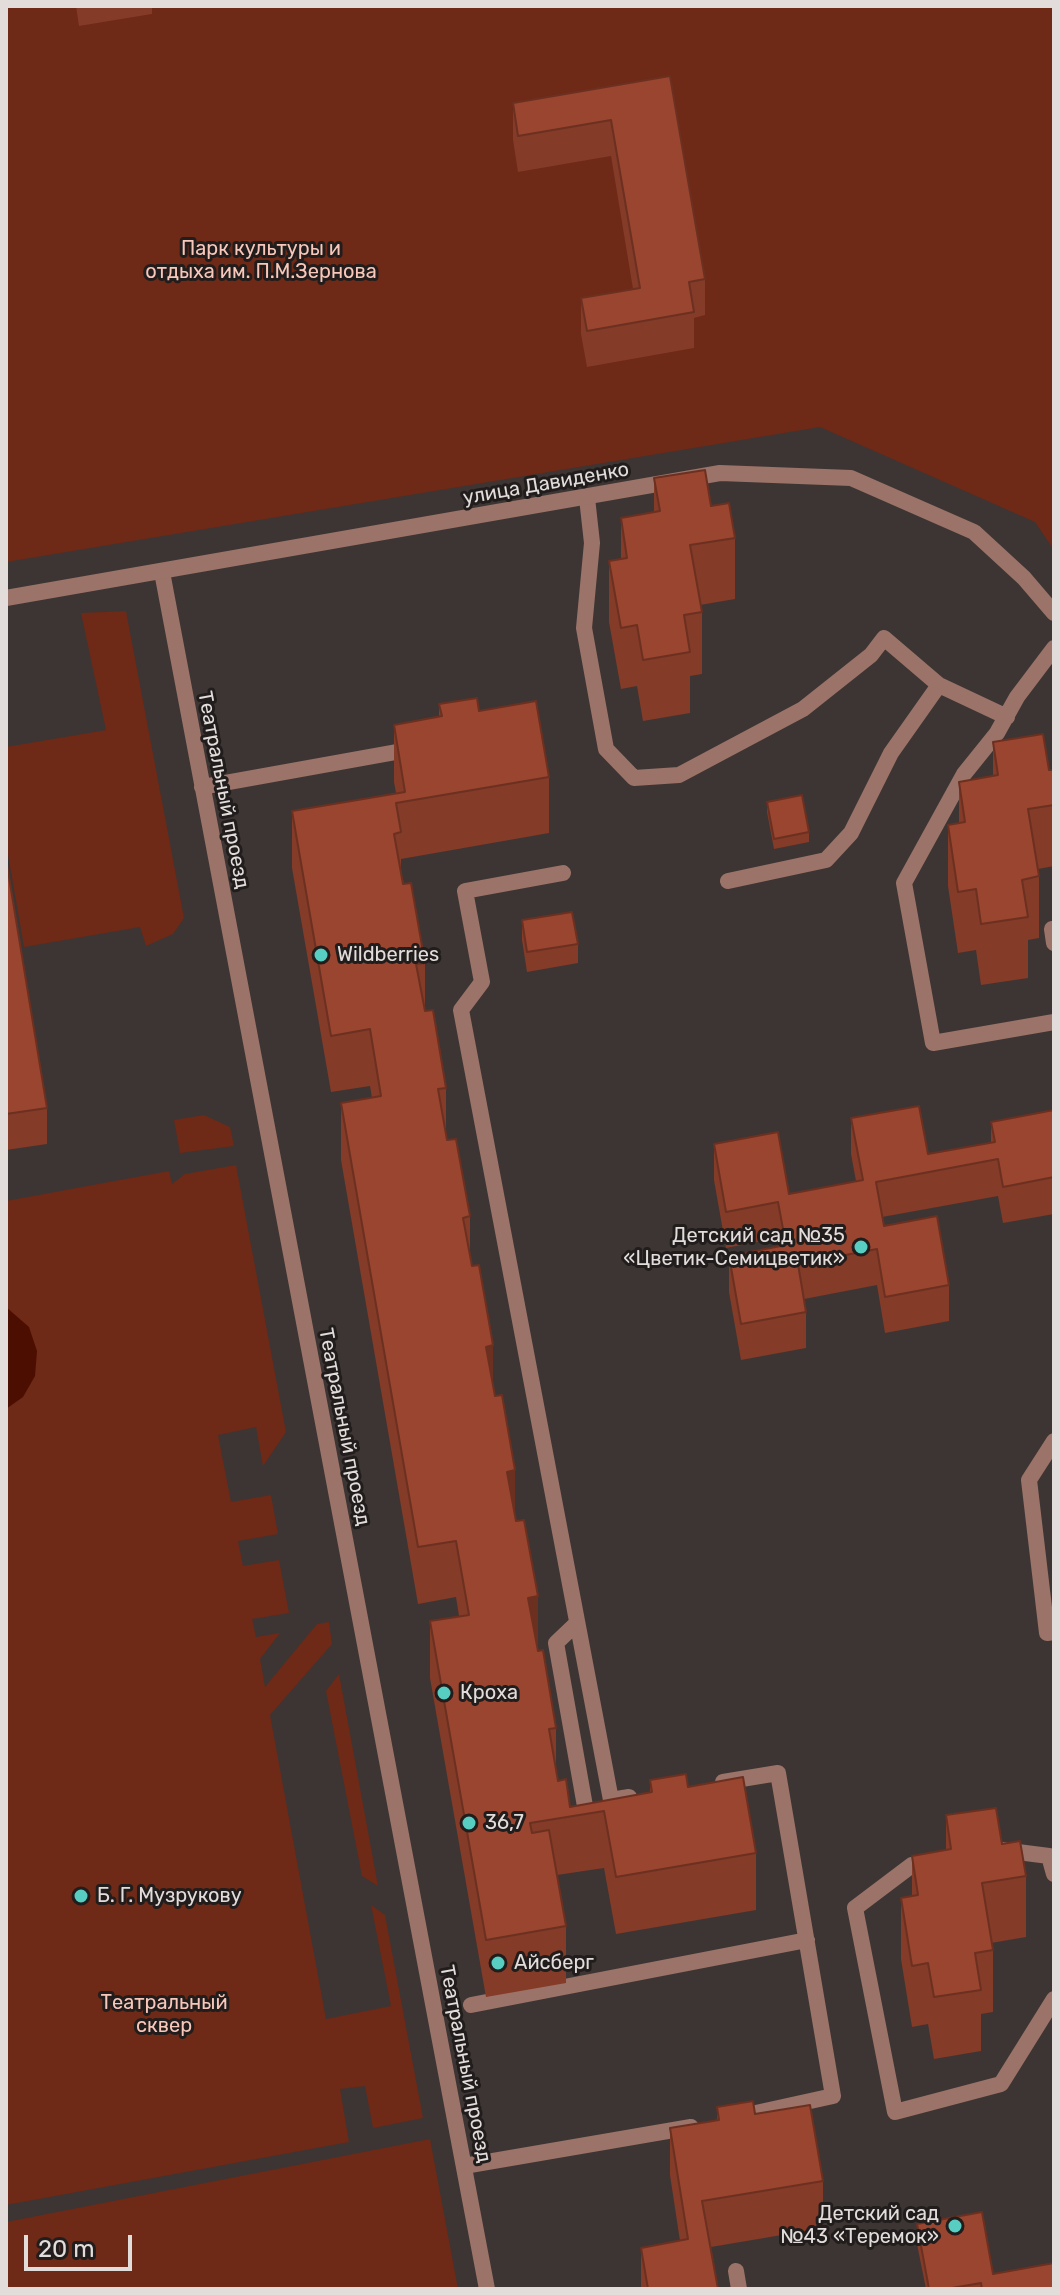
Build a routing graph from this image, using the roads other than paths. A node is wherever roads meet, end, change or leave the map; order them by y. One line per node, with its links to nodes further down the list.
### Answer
1 (587, 498): 2 (street, улица Давиденко); 4 (street, улица Давиденко); 6 (street)
2 (162, 572): 3 (street, улица Давиденко); 9 (street, Театральный проезд)
3 (6, 598)
4 (1054, 613)
5 (1054, 648): 7 (street)
6 (939, 685): 7 (street); 11 (street)
7 (1007, 717): 12 (street)
8 (436, 745): 9 (street)
9 (202, 787): 25 (street, Театральный проезд)
10 (563, 873): 14 (street)
11 (728, 881)
12 (1054, 1022)
13 (1054, 1441): 15 (street)
14 (577, 1623): 17 (street); 18 (street)
15 (1054, 1632)
16 (702, 1785): 22 (street)
17 (641, 1795)
18 (588, 1823)
19 (990, 1852): 21 (street)
20 (951, 1859): 23 (street)
21 (1054, 1874)
22 (807, 1940): 24 (street); 25 (street)
23 (1054, 1999)
24 (471, 2005)
25 (464, 2166): 27 (street, Театральный проезд)
26 (736, 2271): 28 (street)
27 (487, 2289)
28 (739, 2289)

